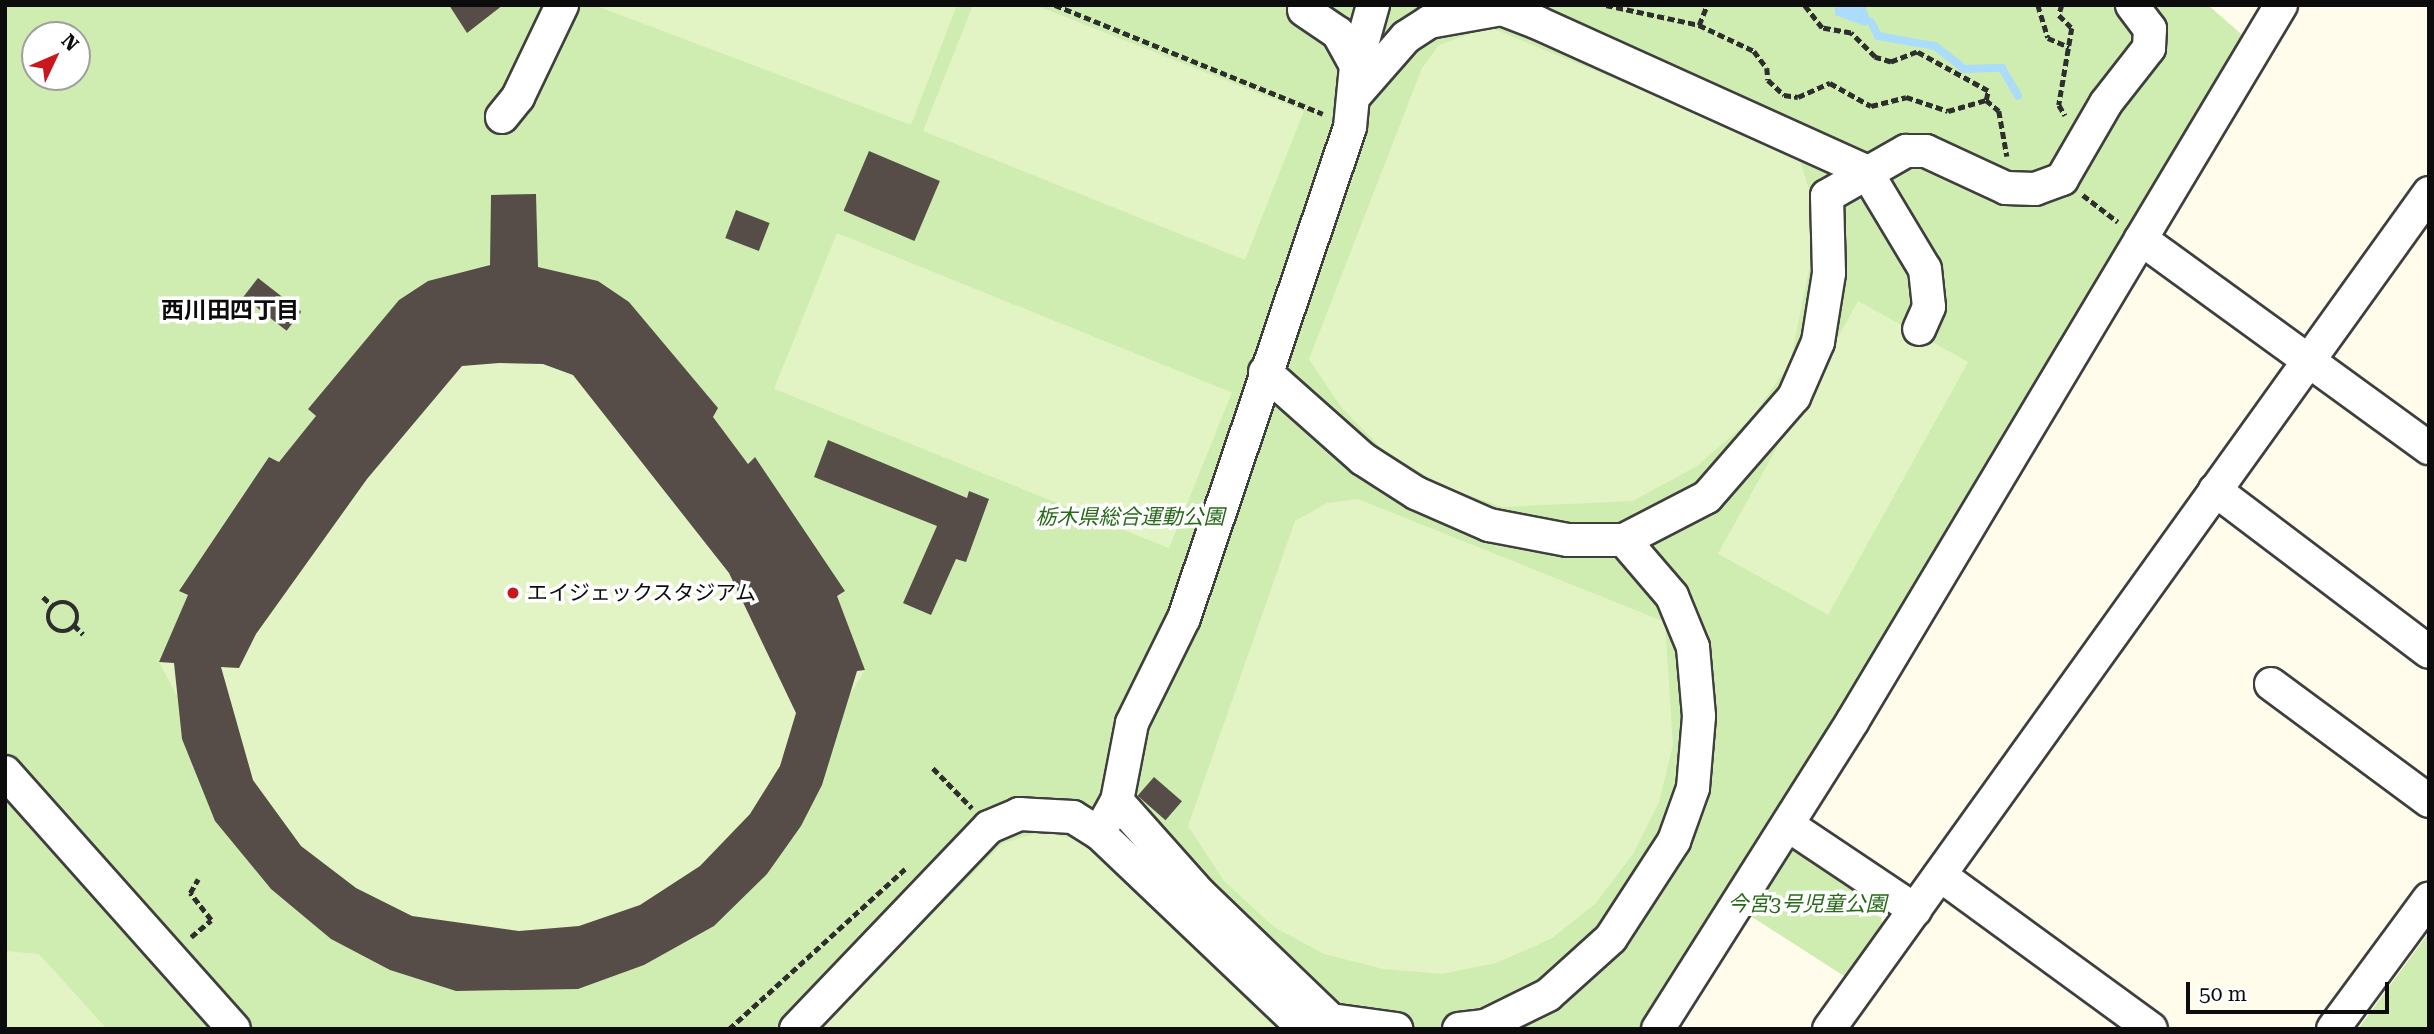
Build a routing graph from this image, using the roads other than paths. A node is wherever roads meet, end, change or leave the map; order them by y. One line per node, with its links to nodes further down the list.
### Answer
1 (562, 5): 7 (street)
2 (1373, 5): 6 (street)
3 (2132, 5): 8 (street)
4 (2282, 6): 10 (street)
5 (1303, 7): 6 (street)
6 (1356, 79): 8 (street); 13 (street)
7 (502, 117)
8 (1867, 172): 11 (street); 16 (street)
9 (2429, 193): 12 (street)
10 (2141, 239): 12 (street); 22 (street)
11 (1919, 329)
12 (2307, 358): 14 (street); 15 (street)
13 (1265, 372): 16 (street); 20 (street)
14 (2429, 448)
15 (2215, 490): 17 (street); 24 (street)
16 (1624, 540): 31 (street)
17 (2429, 652)
18 (2271, 684): 21 (street)
19 (5, 772): 27 (street)
20 (1117, 801): 23 (street); 30 (street)
21 (2429, 801)
22 (1788, 825): 26 (street); 32 (street)
23 (1099, 833): 28 (street); 29 (street)
24 (1940, 875): 26 (street); 34 (street)
25 (2429, 898): 35 (street)
26 (1915, 910): 33 (street)
27 (234, 1029)
28 (796, 1029)
29 (1305, 1029)
30 (1396, 1029)
31 (1459, 1029)
32 (1658, 1029)
33 (1829, 1029)
34 (2151, 1029)
35 (2333, 1029)

